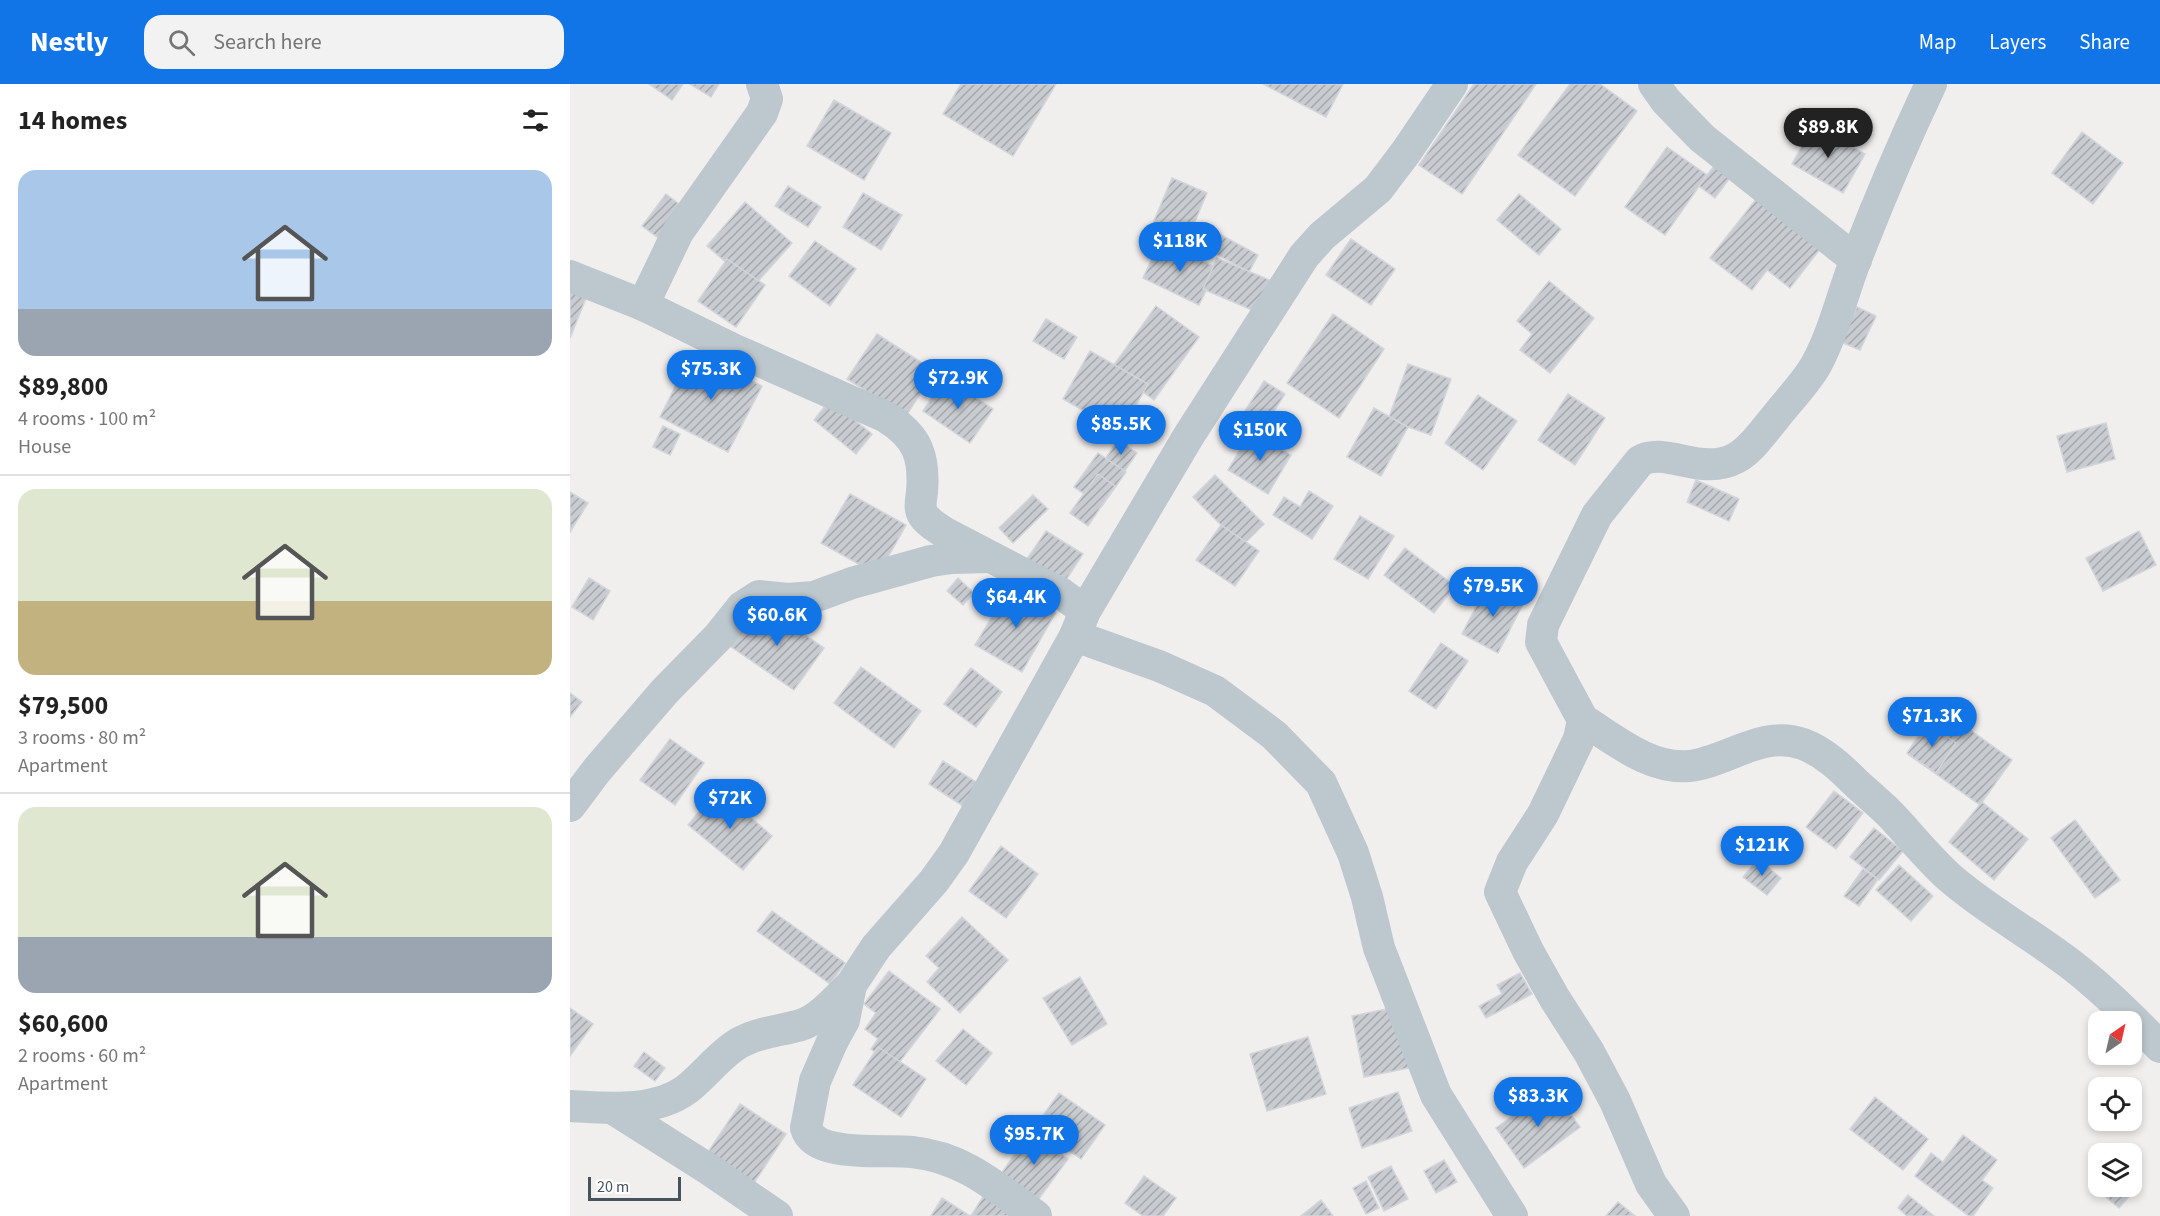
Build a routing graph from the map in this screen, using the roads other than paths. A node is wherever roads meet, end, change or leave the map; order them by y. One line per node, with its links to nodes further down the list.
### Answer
1 (762, 84): 7 (street)
2 (1452, 84): 9 (street)
3 (1654, 84): 5 (street)
4 (1931, 84): 5 (street)
5 (1856, 260): 10 (street)
6 (570, 276): 7 (street)
7 (643, 305): 8 (street)
8 (992, 557): 9 (street); 11 (street)
9 (1080, 624): 12 (street); 18 (street)
10 (1584, 720): 13 (street); 19 (street)
11 (570, 806)
12 (851, 985): 15 (street); 17 (street)
13 (2160, 1047)
14 (570, 1106): 15 (street)
15 (612, 1108): 16 (street)
16 (777, 1216)
17 (1036, 1216)
18 (1512, 1216)
19 (1674, 1216)

